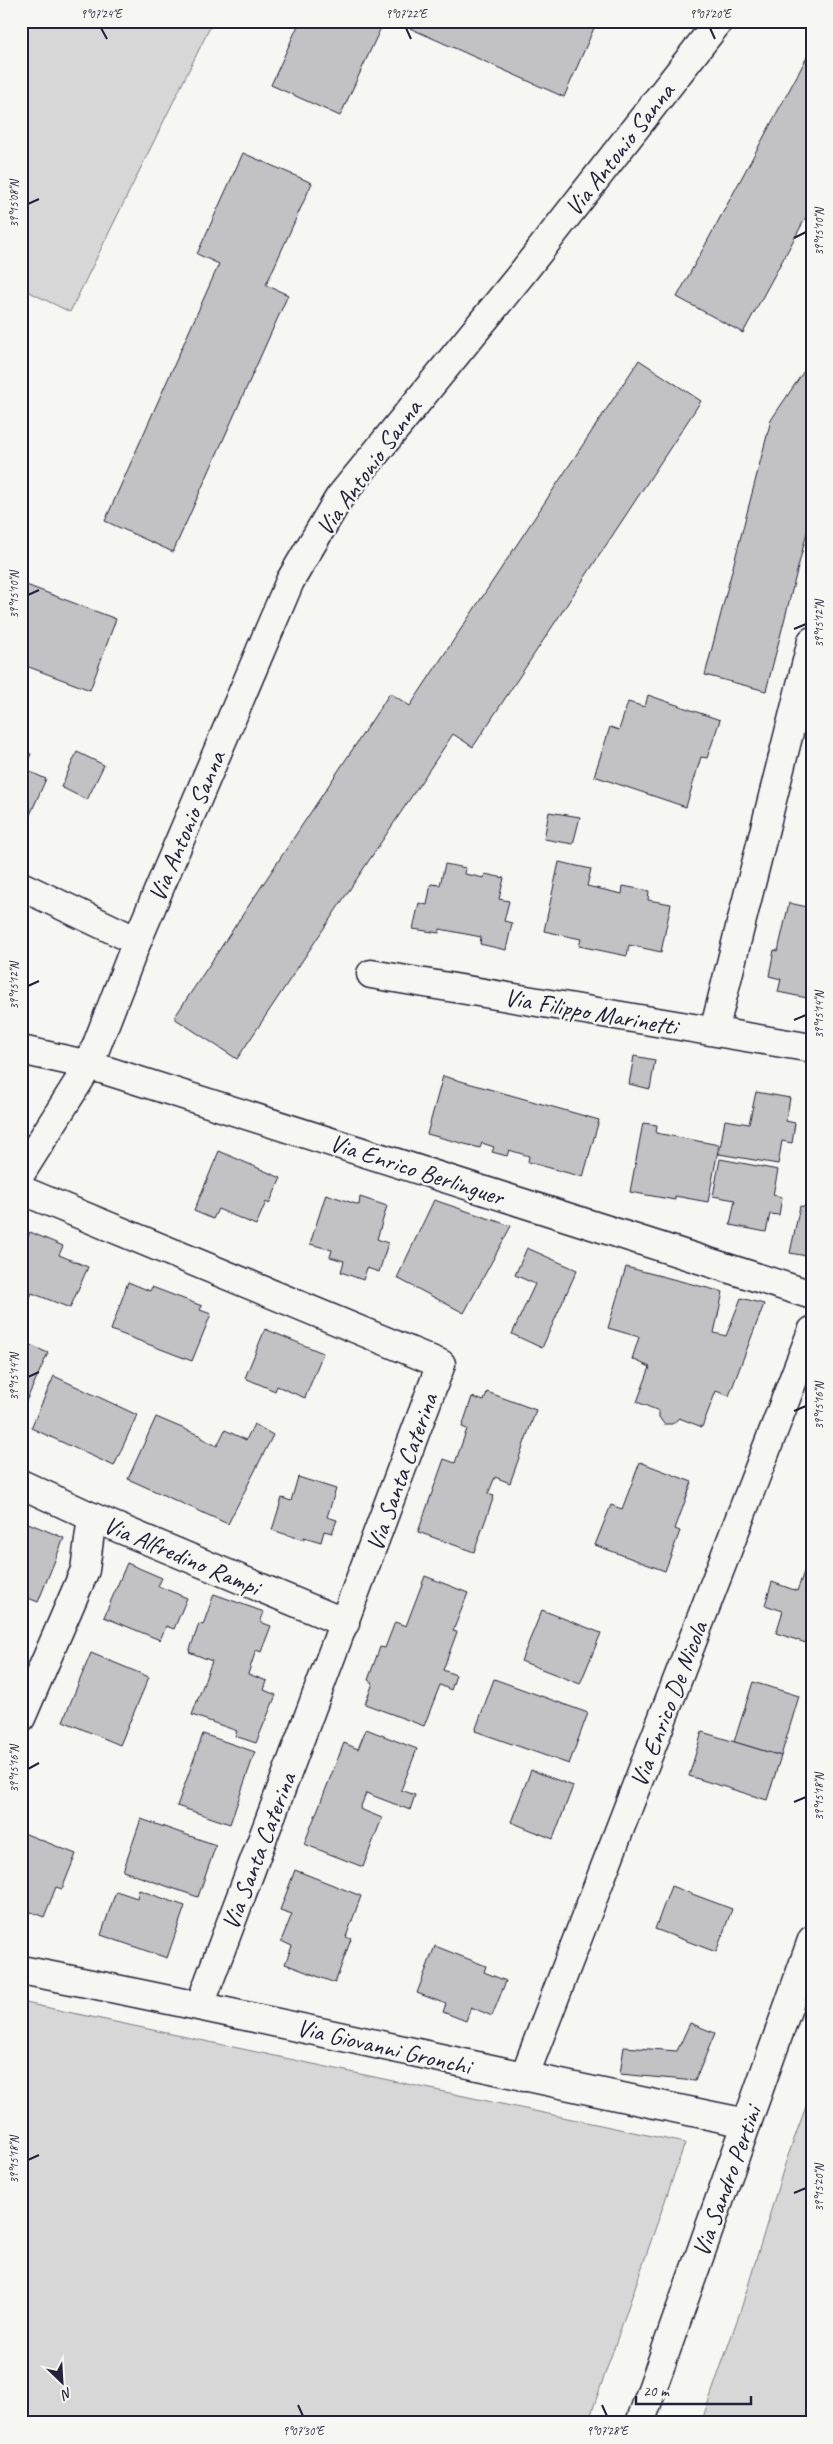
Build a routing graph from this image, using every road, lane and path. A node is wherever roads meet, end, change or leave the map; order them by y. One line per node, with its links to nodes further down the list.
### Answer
1 (718, 21): 4 (street, Via Antonio Sanna)
2 (812, 641): 6 (street)
3 (21, 886): 4 (street)
4 (137, 941): 9 (street, Via Antonio Sanna)
5 (371, 974): 6 (street, Via Filippo Marinetti)
6 (714, 1032): 7 (street, Via Filippo Marinetti)
7 (812, 1048)
8 (21, 1050): 9 (street, Via Enrico Berlinguer)
9 (90, 1065): 10 (street, Via Antonio Sanna); 12 (street, Via Enrico Berlinguer)
10 (21, 1173)
11 (21, 1190): 16 (street, Via Santa Caterina)
12 (812, 1295)
13 (812, 1331): 21 (street, Via Enrico De Nicola)
14 (21, 1484): 15 (street, Via Alfredino Rampi)
15 (92, 1517): 16 (street, Via Alfredino Rampi); 17 (street)
16 (345, 1623): 20 (street, Via Santa Caterina)
17 (21, 1718)
18 (812, 1940): 22 (street, Via Sandro Pertini)
19 (21, 1970): 20 (street, Via Giovanni Gronchi)
20 (200, 2005): 21 (street, Via Giovanni Gronchi)
21 (524, 2077): 22 (street, Via Giovanni Gronchi)
22 (746, 2123): 23 (street, Via Sandro Pertini)
23 (640, 2423)

